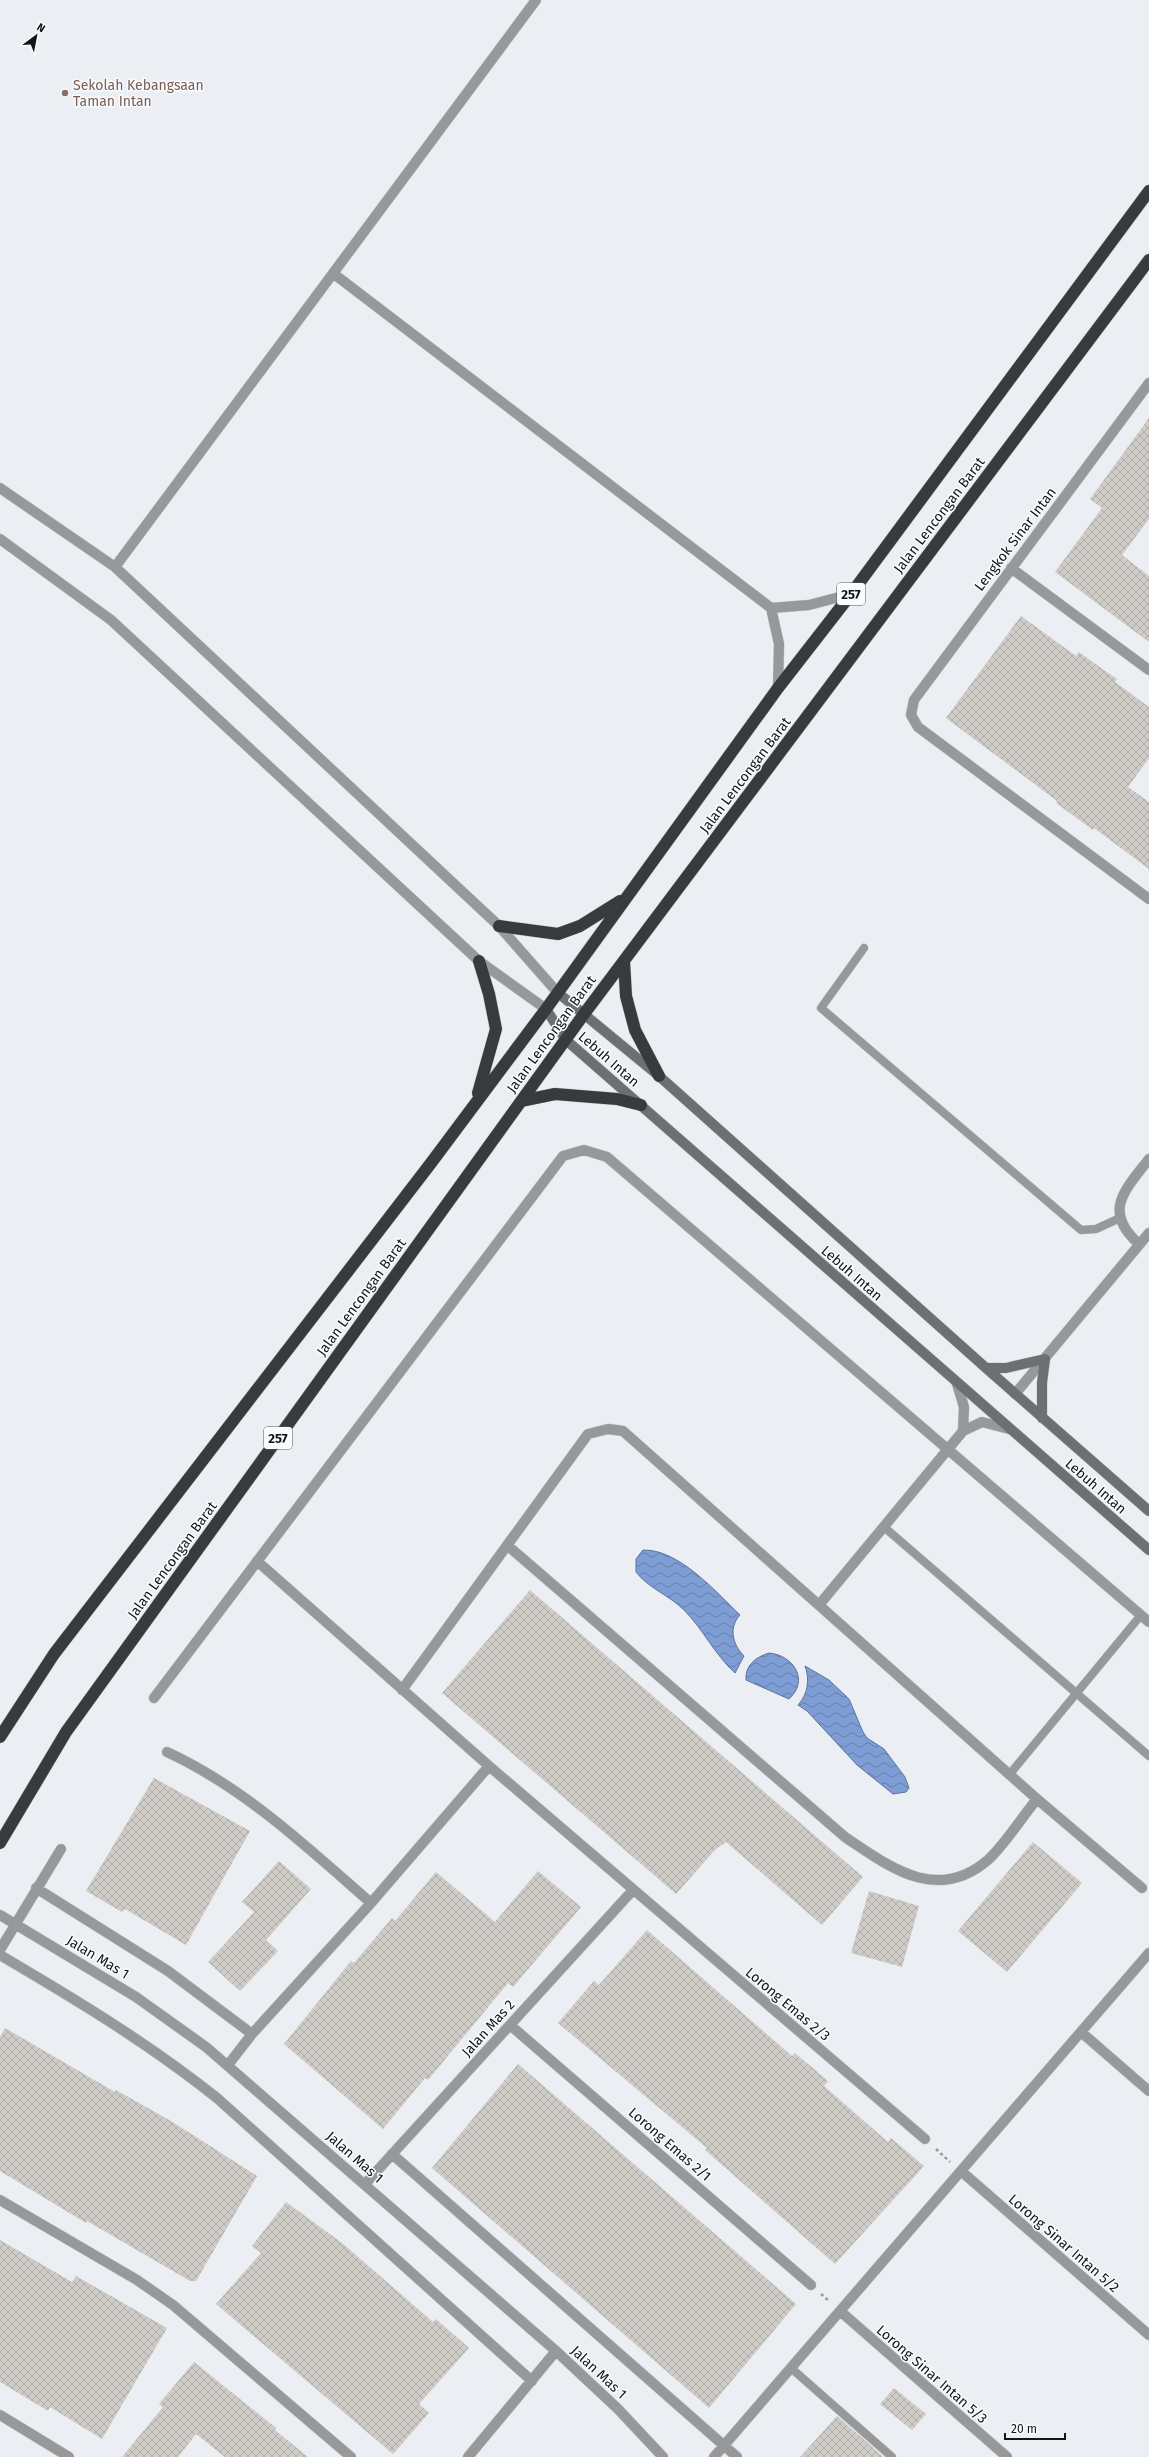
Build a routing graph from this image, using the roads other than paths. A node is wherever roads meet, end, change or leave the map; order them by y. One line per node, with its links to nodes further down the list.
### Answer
1 (536, 0): 4 (street)
2 (1149, 191): 10 (highway, Jalan Lencongan Barat / 257)
3 (1149, 260): 19 (highway, Jalan Lencongan Barat / 257)
4 (334, 274): 8 (street); 11 (street)
5 (1149, 383): 9 (street, Lengkok Sinar Intan)
6 (0, 488): 8 (street)
7 (0, 539): 18 (street)
8 (115, 567): 16 (street)
9 (1011, 568): 12 (street); 15 (street, Lengkok Sinar Intan)
10 (851, 594): 11 (street); 13 (highway, Jalan Lencongan Barat / 257)
11 (771, 608): 13 (street)
12 (1149, 670)
13 (778, 688): 14 (highway, Jalan Lencongan Barat / 257)
14 (626, 897): 16 (highway); 20 (highway, Jalan Lencongan Barat / 257)
15 (1149, 899)
16 (499, 926): 20 (street)
17 (864, 948): 29 (lane)
18 (479, 961): 21 (street); 26 (highway)
19 (624, 961): 22 (highway, Jalan Lencongan Barat / 257); 24 (highway)
20 (557, 992): 21 (highway, Jalan Lencongan Barat / 257); 22 (main road, Lebuh Intan)
21 (546, 1009): 23 (main road, Lebuh Intan); 26 (highway, Jalan Lencongan Barat / 257)
22 (584, 1014): 23 (highway, Jalan Lencongan Barat / 257); 24 (main road, Lebuh Intan)
23 (566, 1040): 25 (highway, Jalan Lencongan Barat / 257); 27 (main road, Lebuh Intan)
24 (659, 1076): 33 (main road, Lebuh Intan)
25 (521, 1101): 27 (highway); 57 (highway, Jalan Lencongan Barat / 257)
26 (475, 1104): 51 (highway, Jalan Lencongan Barat / 257)
27 (640, 1105): 34 (main road, Lebuh Intan)
28 (1149, 1159): 29 (street)
29 (1120, 1218): 31 (street)
30 (1149, 1233): 31 (street)
31 (1140, 1244): 32 (street)
32 (1045, 1359): 33 (main road); 35 (street); 36 (main road)
33 (986, 1368): 35 (main road, Lebuh Intan)
34 (957, 1384): 37 (main road, Lebuh Intan); 38 (street)
35 (1015, 1394): 36 (main road, Lebuh Intan)
36 (1042, 1418): 40 (main road, Lebuh Intan)
37 (1009, 1429): 38 (street); 43 (main road, Lebuh Intan)
38 (963, 1431): 39 (street)
39 (948, 1450): 41 (street); 44 (street); 46 (street)
40 (1149, 1511)
41 (884, 1527): 45 (street); 49 (lane)
42 (507, 1545): 45 (street); 48 (street); 56 (street)
43 (1149, 1550)
44 (257, 1561): 48 (street, Lorong Emas 2/3); 50 (street)
45 (818, 1605): 55 (street)
46 (1141, 1615): 47 (street); 49 (lane)
47 (1149, 1622)
48 (402, 1690): 54 (street, Lorong Emas 2/3)
49 (1077, 1694): 53 (lane); 55 (lane)
50 (154, 1698)
51 (0, 1737)
52 (167, 1752): 62 (street)
53 (1149, 1756)
54 (489, 1766): 61 (street, Lorong Emas 2/3); 62 (street)
55 (1010, 1775): 56 (street)
56 (1037, 1799): 60 (street)
57 (0, 1843)
58 (61, 1849): 59 (street)
59 (36, 1888): 64 (street); 70 (street)
60 (1142, 1888)
61 (633, 1890): 68 (street, Jalan Mas 2); 73 (street, Lorong Emas 2/3)
62 (371, 1903): 70 (street)
63 (0, 1915): 64 (street, Jalan Mas 1)
64 (16, 1924): 65 (street); 71 (street, Jalan Mas 1)
65 (0, 1950)
66 (1149, 1953): 69 (street)
67 (0, 1955): 83 (street)
68 (510, 2025): 74 (street, Jalan Mas 2); 78 (street, Lorong Emas 2/1)
69 (1081, 2032): 72 (street); 75 (street)
70 (252, 2034): 71 (street)
71 (228, 2065): 76 (street, Jalan Mas 1)
72 (1149, 2091)
73 (925, 2139)
74 (392, 2154): 76 (street, Jalan Mas 2); 85 (street)
75 (961, 2171): 79 (street); 80 (street, Lorong Sinar Intan 5/2)
76 (365, 2184): 81 (street, Jalan Mas 1)
77 (0, 2200): 87 (street)
78 (811, 2285)
79 (840, 2311): 82 (street); 93 (street, Lorong Sinar Intan 5/3)
80 (1149, 2335)
81 (556, 2351): 83 (street); 89 (street, Jalan Mas 1)
82 (791, 2368): 85 (street); 92 (lane)
83 (532, 2381): 88 (street)
84 (0, 2414): 86 (street)
85 (724, 2445): 90 (street); 91 (street)
86 (69, 2457)
87 (351, 2457)
88 (468, 2457)
89 (663, 2457)
90 (714, 2457)
91 (737, 2457)
92 (892, 2457)
93 (1007, 2457)

